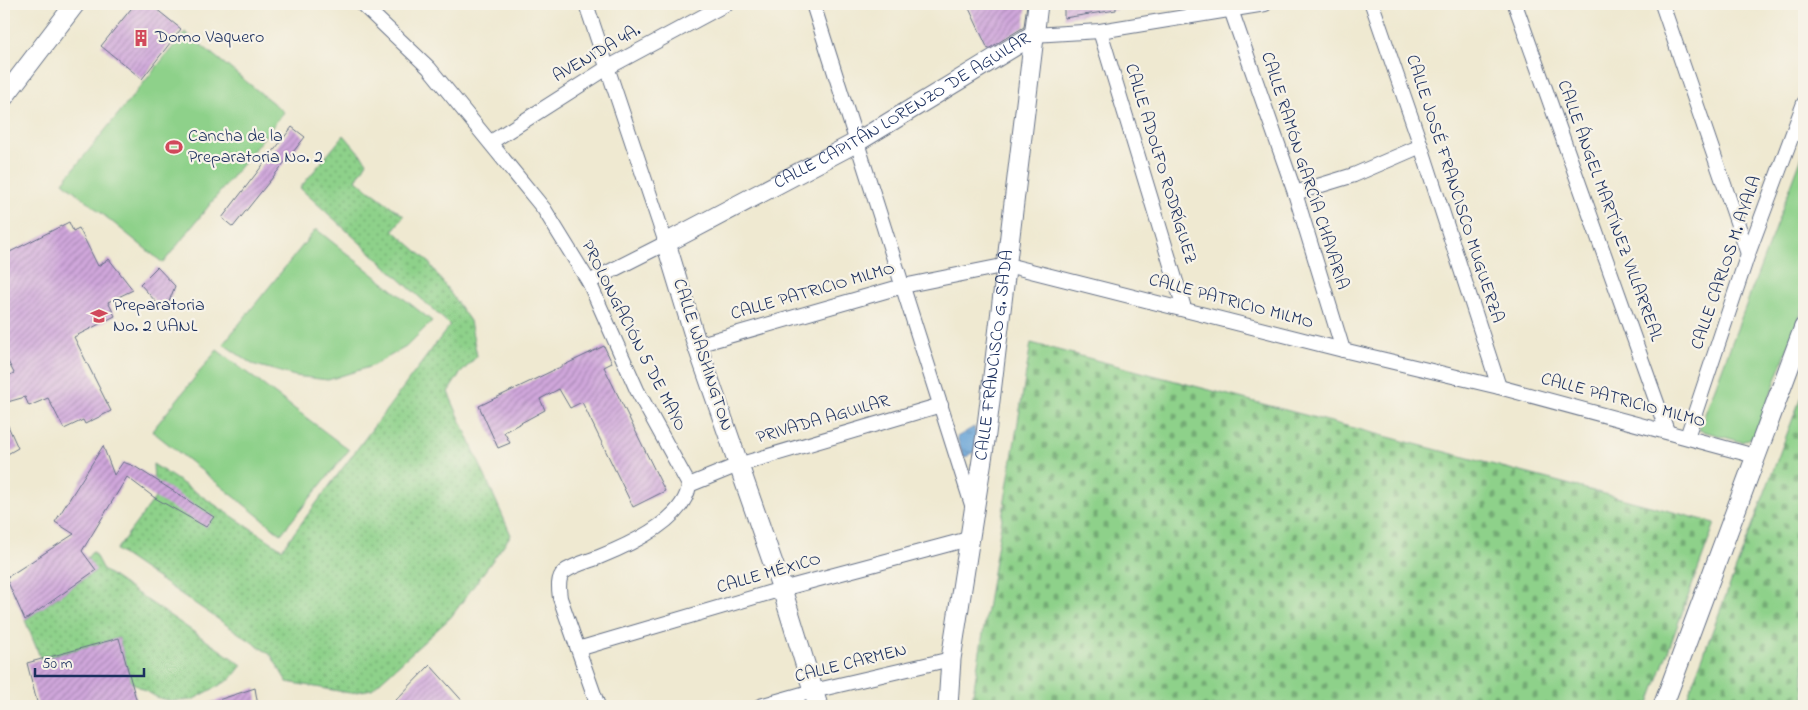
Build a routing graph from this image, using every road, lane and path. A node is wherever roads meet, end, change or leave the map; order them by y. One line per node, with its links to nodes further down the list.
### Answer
1 (75, 4): 17 (street)
2 (362, 4): 19 (street, PROLONGACIÓN 5 DE MAYO)
3 (586, 4): 15 (street, CALLE WASHINGTON)
4 (726, 4): 15 (street, AVENIDA 4A.)
5 (813, 4): 20 (street)
6 (1038, 4): 13 (street, CALLE FRANCISCO G. SADA)
7 (1265, 4): 11 (street, CALLE CAPITÁN LORENZO DE AGUILAR)
8 (1372, 4): 21 (street, CALLE JOSÉ FRANCISCO MUGUERZA)
9 (1515, 4): 34 (street, CALLE ÁNGEL MARTÍNEZ VILLARREAL)
10 (1662, 4): 24 (street)
11 (1230, 7): 12 (street, CALLE CAPITÁN LORENZO DE AGUILAR); 22 (street, CALLE RAMÓN GARCÍA CHAVARIA)
12 (1100, 31): 13 (street, CALLE CAPITÁN LORENZO DE AGUILAR); 28 (street, CALLE ADOLFO RODRÍGUEZ)
13 (1034, 34): 14 (street, CALLE CAPITÁN LORENZO DE AGUILAR); 16 (street, CALLE FRANCISCO G. SADA)
14 (1000, 55): 16 (street); 20 (street, CALLE CAPITÁN LORENZO DE AGUILAR)
15 (607, 68): 19 (street, AVENIDA 4A.); 23 (street, CALLE WASHINGTON)
16 (1029, 86): 25 (street, CALLE FRANCISCO G. SADA)
17 (4, 97)
18 (1804, 103): 24 (street, CALLE CARLOS M. AYALA)
19 (491, 142): 26 (street, PROLONGACIÓN 5 DE MAYO)
20 (857, 142): 23 (street, CALLE CAPITÁN LORENZO DE AGUILAR); 27 (street)
21 (1421, 146): 22 (street); 32 (street, CALLE JOSÉ FRANCISCO MUGUERZA)
22 (1294, 193): 31 (street, CALLE RAMÓN GARCÍA CHAVARIA)
23 (666, 243): 26 (street, CALLE CAPITÁN LORENZO DE AGUILAR); 30 (street, CALLE WASHINGTON)
24 (1748, 254): 35 (street, CALLE CARLOS M. AYALA)
25 (1006, 264): 27 (street, CALLE PATRICIO MILMO); 28 (street, CALLE PATRICIO MILMO); 39 (street, CALLE FRANCISCO G. SADA)
26 (589, 282): 38 (street, PROLONGACIÓN 5 DE MAYO)
27 (903, 286): 30 (street, CALLE PATRICIO MILMO); 33 (street)
28 (1184, 308): 31 (street, CALLE PATRICIO MILMO)
29 (1804, 327): 36 (street)
30 (697, 345): 37 (street, CALLE WASHINGTON)
31 (1343, 350): 32 (street, CALLE PATRICIO MILMO)
32 (1499, 387): 34 (street, CALLE PATRICIO MILMO)
33 (941, 405): 37 (street, PRIVADA AGUILAR); 39 (street)
34 (1667, 431): 35 (street, CALLE PATRICIO MILMO)
35 (1687, 437): 36 (street, CALLE PATRICIO MILMO)
36 (1755, 456): 48 (street)
37 (738, 465): 38 (street, PRIVADA AGUILAR); 41 (street, CALLE WASHINGTON)
38 (689, 485): 42 (street)
39 (974, 511): 40 (street, CALLE FRANCISCO G. SADA)
40 (972, 538): 41 (street, CALLE MÉXICO); 43 (street, CALLE FRANCISCO G. SADA)
41 (782, 590): 42 (street, CALLE MÉXICO); 44 (street, CALLE WASHINGTON)
42 (578, 650): 45 (street)
43 (951, 659): 44 (street, CALLE CARMEN); 47 (street, CALLE FRANCISCO G. SADA)
44 (815, 699): 46 (street, CALLE CARMEN)
45 (598, 706)
46 (760, 706)
47 (948, 706)
48 (1664, 706)

